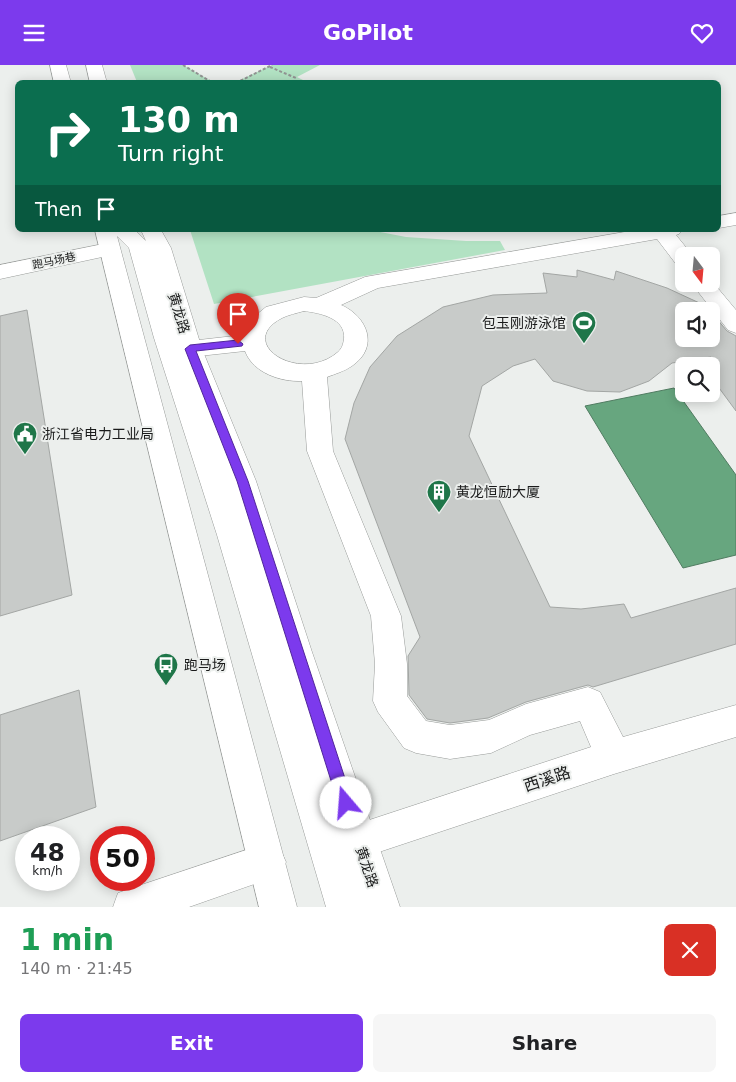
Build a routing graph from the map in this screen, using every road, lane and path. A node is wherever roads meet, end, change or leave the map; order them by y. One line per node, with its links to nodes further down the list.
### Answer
1 (58, 65): 6 (main road)
2 (94, 65): 7 (main road)
3 (183, 65): 8 (path)
4 (270, 66): 5 (path); 9 (path)
5 (296, 77)
6 (62, 80)
7 (98, 80)
8 (208, 80)
9 (242, 80)
10 (736, 219): 11 (main road)
11 (721, 222)
12 (152, 232): 22 (main road, 黄龙路)
13 (661, 232): 19 (main road)
14 (668, 232): 16 (main road)
15 (112, 236): 17 (main road, 跑马场巷); 27 (main road); 30 (main road)
16 (677, 247)
17 (0, 272)
18 (710, 293): 20 (main road)
19 (320, 305): 21 (main road); 23 (main road)
20 (736, 325)
21 (252, 342): 22 (main road); 23 (main road)
22 (190, 349): 26 (main road, 黄龙路)
23 (314, 373): 25 (main road)
24 (736, 721): 25 (main road, 西溪路)
25 (614, 757): 26 (main road, 西溪路)
26 (358, 841): 31 (main road, 黄龙路)
27 (267, 862): 28 (main road); 29 (main road)
28 (132, 907)
29 (278, 907)
30 (345, 907)
31 (381, 907)

